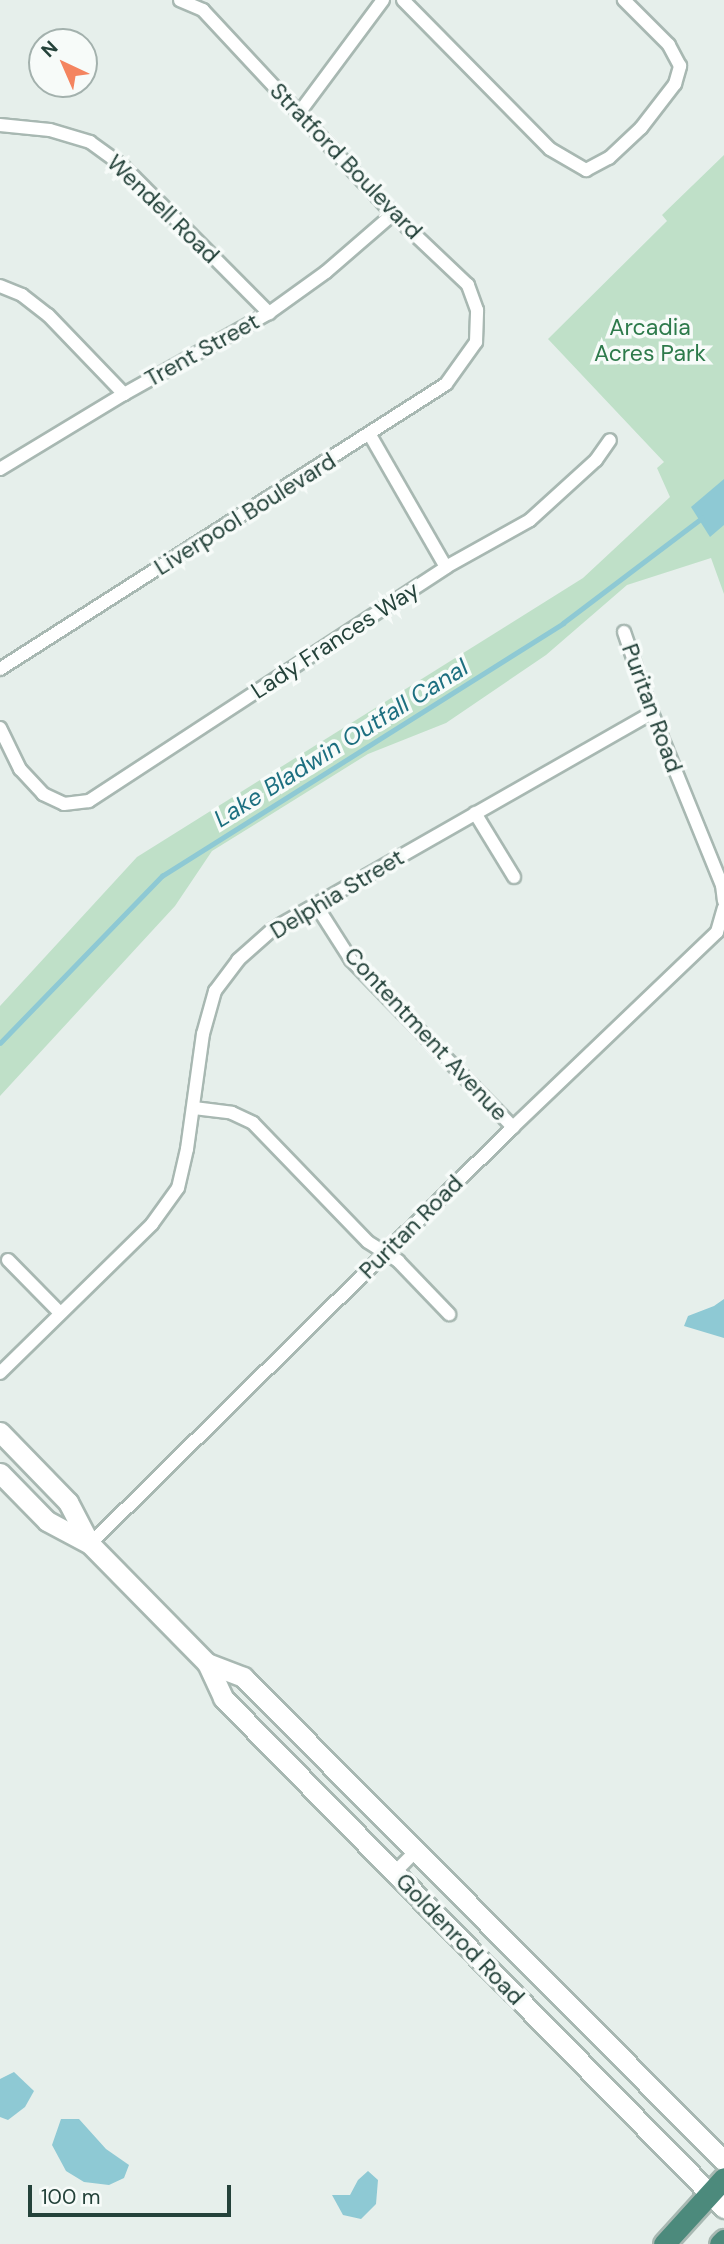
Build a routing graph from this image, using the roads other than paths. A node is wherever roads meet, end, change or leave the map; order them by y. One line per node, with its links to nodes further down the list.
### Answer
1 (180, 0): 5 (street, Stratford Boulevard)
2 (383, 0): 6 (street)
3 (403, 0): 4 (street)
4 (624, 0)
5 (206, 5): 6 (street, Stratford Boulevard)
6 (299, 113): 8 (street, Stratford Boulevard)
7 (0, 125): 10 (street, Wendell Road)
8 (393, 214): 10 (street, Trent Street); 11 (street, Stratford Boulevard)
9 (0, 286): 12 (street)
10 (269, 313): 12 (street, Trent Street)
11 (476, 342): 13 (street, Liverpool Boulevard)
12 (124, 394): 15 (street, Trent Street)
13 (370, 435): 16 (street); 18 (street, Liverpool Boulevard)
14 (610, 440): 16 (street, Lady Frances Way)
15 (0, 469)
16 (446, 567): 20 (street, Lady Frances Way)
17 (624, 632): 19 (street, Puritan Road)
18 (0, 669)
19 (652, 713): 21 (street, Delphia Street); 23 (street, Puritan Road)
20 (0, 728)
21 (475, 813): 22 (street); 24 (street, Delphia Street)
22 (514, 877)
23 (724, 901)
24 (316, 905): 26 (street, Delphia Street); 27 (street, Contentment Avenue)
25 (724, 908): 27 (street, Puritan Road)
26 (194, 1108): 28 (street); 30 (street, Delphia Street)
27 (513, 1126): 28 (street, Puritan Road)
28 (385, 1253): 31 (street); 35 (street, Puritan Road)
29 (8, 1260): 30 (street)
30 (60, 1313): 32 (street, Delphia Street)
31 (449, 1314)
32 (0, 1373)
33 (0, 1432): 35 (main road, Goldenrod Road)
34 (0, 1473): 35 (main road, Goldenrod Road)
35 (90, 1544): 36 (main road, Goldenrod Road)
36 (207, 1663): 37 (main road, Goldenrod Road); 38 (main road, Goldenrod Road)
37 (416, 1851): 38 (street); 39 (main road, Goldenrod Road)
38 (395, 1872): 40 (main road, Goldenrod Road)
39 (724, 2161)
40 (719, 2193): 42 (highway)
41 (724, 2240): 43 (highway)
42 (664, 2244)
43 (720, 2244)

